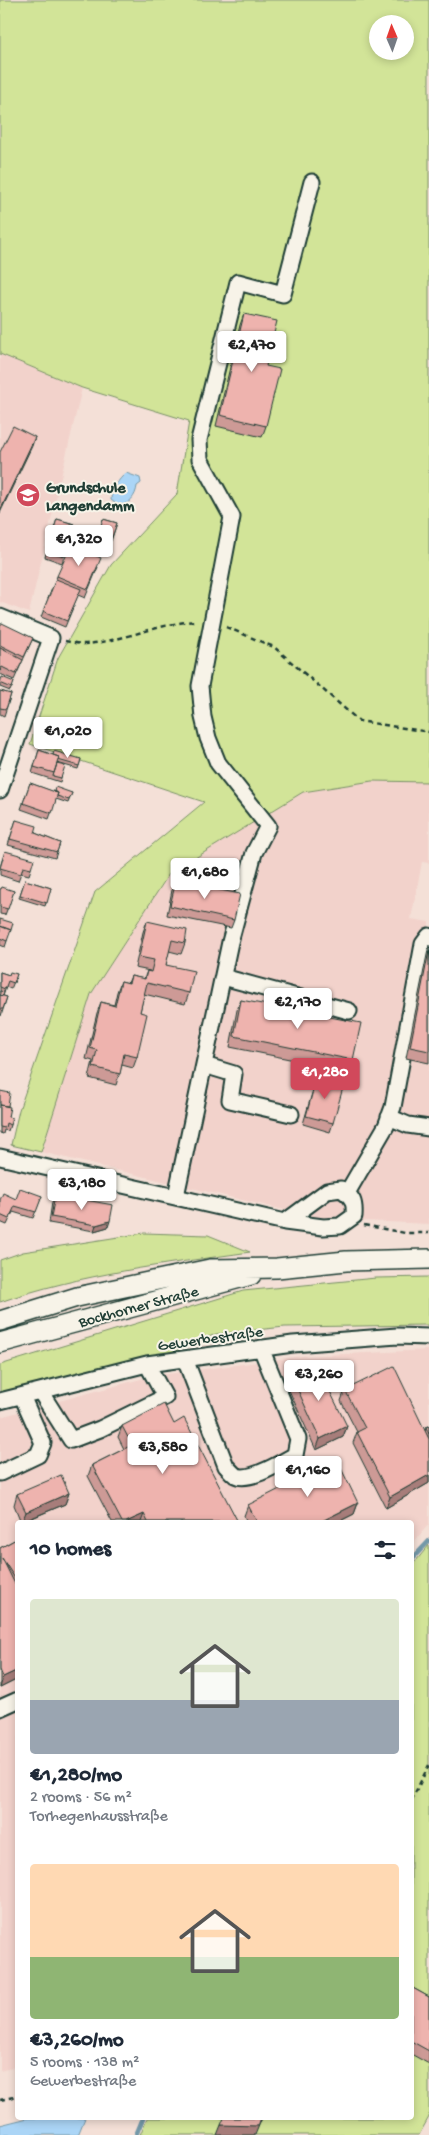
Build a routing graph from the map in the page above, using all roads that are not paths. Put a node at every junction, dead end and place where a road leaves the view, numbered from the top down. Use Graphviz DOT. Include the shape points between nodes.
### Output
graph roads {
  1 [pos="312,182"];
  2 [pos="0,617"];
  3 [pos="0,790"];
  4 [pos="429,936"];
  5 [pos="222,977"];
  6 [pos="349,1011"];
  7 [pos="204,1065"];
  8 [pos="291,1114"];
  9 [pos="389,1117"];
  10 [pos="429,1128"];
  11 [pos="0,1157"];
  12 [pos="347,1193"];
  13 [pos="176,1196"];
  14 [pos="285,1222"];
  15 [pos="429,1259"];
  16 [pos="277,1268"];
  17 [pos="0,1321"];
  18 [pos="429,1337"];
  19 [pos="0,1343"];
  20 [pos="261,1348"];
  21 [pos="185,1359"];
  22 [pos="148,1364"];
  23 [pos="40,1391"];
  24 [pos="22,1396"];
  25 [pos="0,1401"];
  26 [pos="0,1473"];
  27 [pos="15,1701"];
  28 [pos="0,1708"];
  1 -- 5 [label="street" via="283,294 238,282 199,440 200,459 232,517 200,686 208,738 218,763 268,826 254,853"];
  2 -- 3 [label="street" via="51,638"];
  4 -- 9 [label="street" via="422,944"];
  5 -- 6 [label="street"];
  5 -- 7 [label="street"];
  7 -- 8 [label="street" via="234,1074 230,1100"];
  7 -- 13 [label="street"];
  9 -- 10 [label="street" via="408,1125"];
  9 -- 12 [label="street"];
  11 -- 13 [label="street"];
  12 -- 14 [label="street" via="341,1189 327,1191"];
  12 -- 14 [label="street" via="355,1204 354,1216 340,1226"];
  13 -- 14 [label="street"];
  15 -- 16 [label="main road, Bockhorner Straße" via="346,1261"];
  16 -- 17 [label="main road, Bockhorner Straße" via="210,1268 77,1297"];
  16 -- 19 [label="main road, Bockhorner Straße"];
  18 -- 20 [label="street, Gewerbestraße" via="396,1336"];
  20 -- 21 [label="street, Gewerbestraße"];
  20 -- 21 [label="street" via="298,1439 295,1455 246,1478 235,1476 226,1466"];
  21 -- 22 [label="street, Gewerbestraße"];
  22 -- 23 [label="street, Gewerbestraße"];
  22 -- 23 [label="street" via="165,1397 71,1440"];
  23 -- 24 [label="street, Gewerbestraße"];
  24 -- 25 [label="street, Gewerbestraße"];
  24 -- 26 [label="street" via="43,1443 38,1455"];
  27 -- 28 [label="street"];
}
